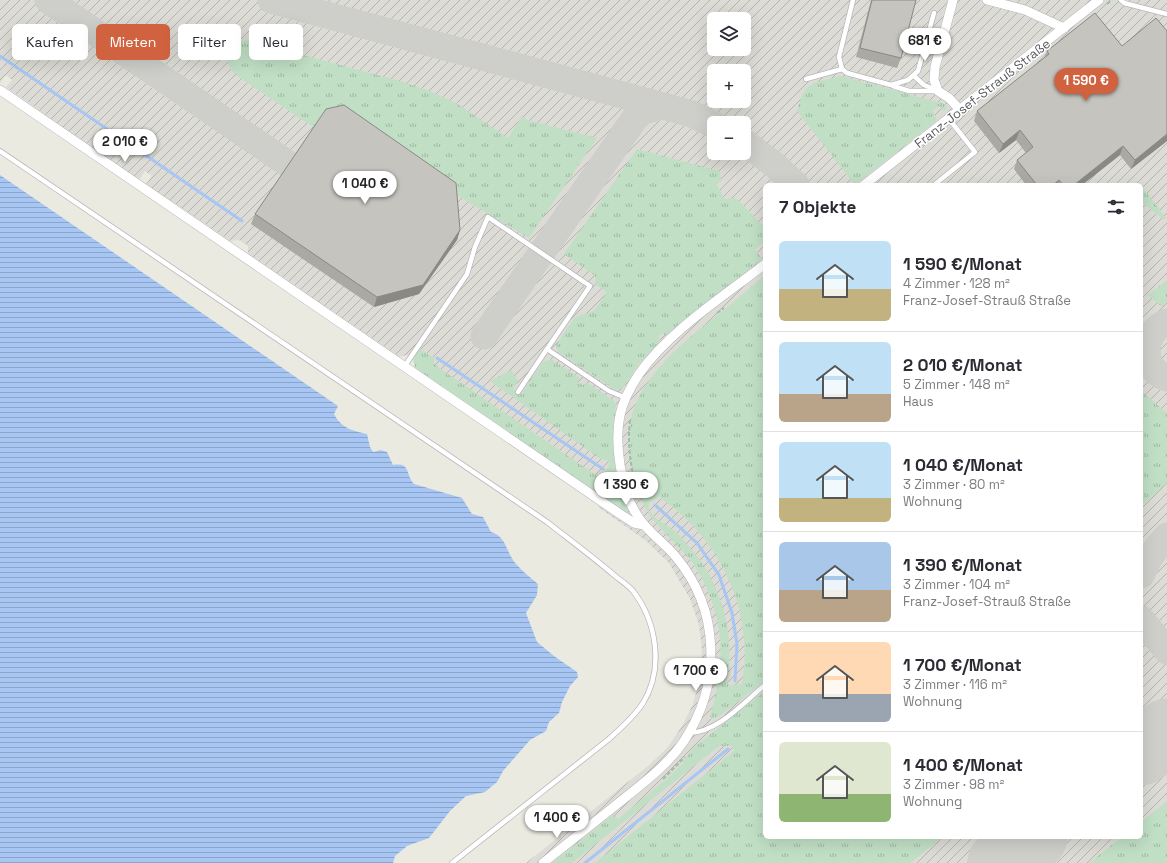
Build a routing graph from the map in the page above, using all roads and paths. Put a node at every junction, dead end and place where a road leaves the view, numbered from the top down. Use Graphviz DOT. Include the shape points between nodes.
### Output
graph roads {
  1 [pos="853,0"];
  2 [pos="953,0"];
  3 [pos="986,0"];
  4 [pos="1099,0"];
  5 [pos="1121,0"];
  6 [pos="934,13"];
  7 [pos="1167,14"];
  8 [pos="1064,28"];
  9 [pos="842,69"];
  10 [pos="914,76"];
  11 [pos="806,79"];
  12 [pos="891,85"];
  13 [pos="0,90"];
  14 [pos="938,91"];
  15 [pos="960,110"];
  16 [pos="949,119"];
  17 [pos="0,151"];
  18 [pos="867,183"];
  19 [pos="937,183"];
  20 [pos="763,266"];
  21 [pos="725,307"];
  22 [pos="714,316"];
  23 [pos="547,349"];
  24 [pos="404,367"];
  25 [pos="518,392"];
  26 [pos="626,398"];
  27 [pos="630,416"];
  28 [pos="638,496"];
  29 [pos="644,525"];
  30 [pos="763,687"];
  31 [pos="689,733"];
  32 [pos="688,752"];
  33 [pos="660,782"];
  34 [pos="452,863"];
  35 [pos="543,863"];
  1 -- 9 [label="lane" via="839,57"];
  2 -- 14 [label="street" via="935,67 934,80"];
  3 -- 8 [label="street" via="1025,10"];
  4 -- 8 [label="street, Franz-Josef-Strauß Straße"];
  5 -- 7 [label="lane" via="1124,4"];
  6 -- 10 [label="lane" via="918,71"];
  8 -- 15 [label="street, Franz-Josef-Strauß Straße"];
  9 -- 11 [label="lane"];
  9 -- 12 [label="lane" via="847,73"];
  10 -- 12 [label="lane"];
  10 -- 14 [label="lane" via="924,85"];
  12 -- 14 [label="lane" via="909,91"];
  13 -- 24 [label="street"];
  14 -- 15 [label="street"];
  15 -- 16 [label="street, Franz-Josef-Strauß Straße"];
  16 -- 18 [label="street, Franz-Josef-Strauß Straße"];
  16 -- 19 [label="lane" via="976,152"];
  17 -- 34 [label="lane" via="547,522 632,591 650,623 655,641 652,681 643,703 631,719 609,739"];
  20 -- 26 [label="street" via="659,350 639,374"];
  21 -- 22 [label="path"];
  23 -- 24 [label="lane" via="590,286 488,217 467,274"];
  23 -- 25 [label="lane"];
  23 -- 26 [label="lane" via="608,391"];
  24 -- 29 [label="street" via="620,514 634,523"];
  26 -- 29 [label="street" via="619,426 622,474 632,508"];
  27 -- 28 [label="path" via="629,449"];
  29 -- 31 [label="street" via="668,548 689,576 699,595 709,627 709,680 699,715"];
  30 -- 31 [label="lane" via="712,727"];
  31 -- 35 [label="street" via="676,752 647,780"];
  32 -- 33 [label="path" via="678,766"];
}
